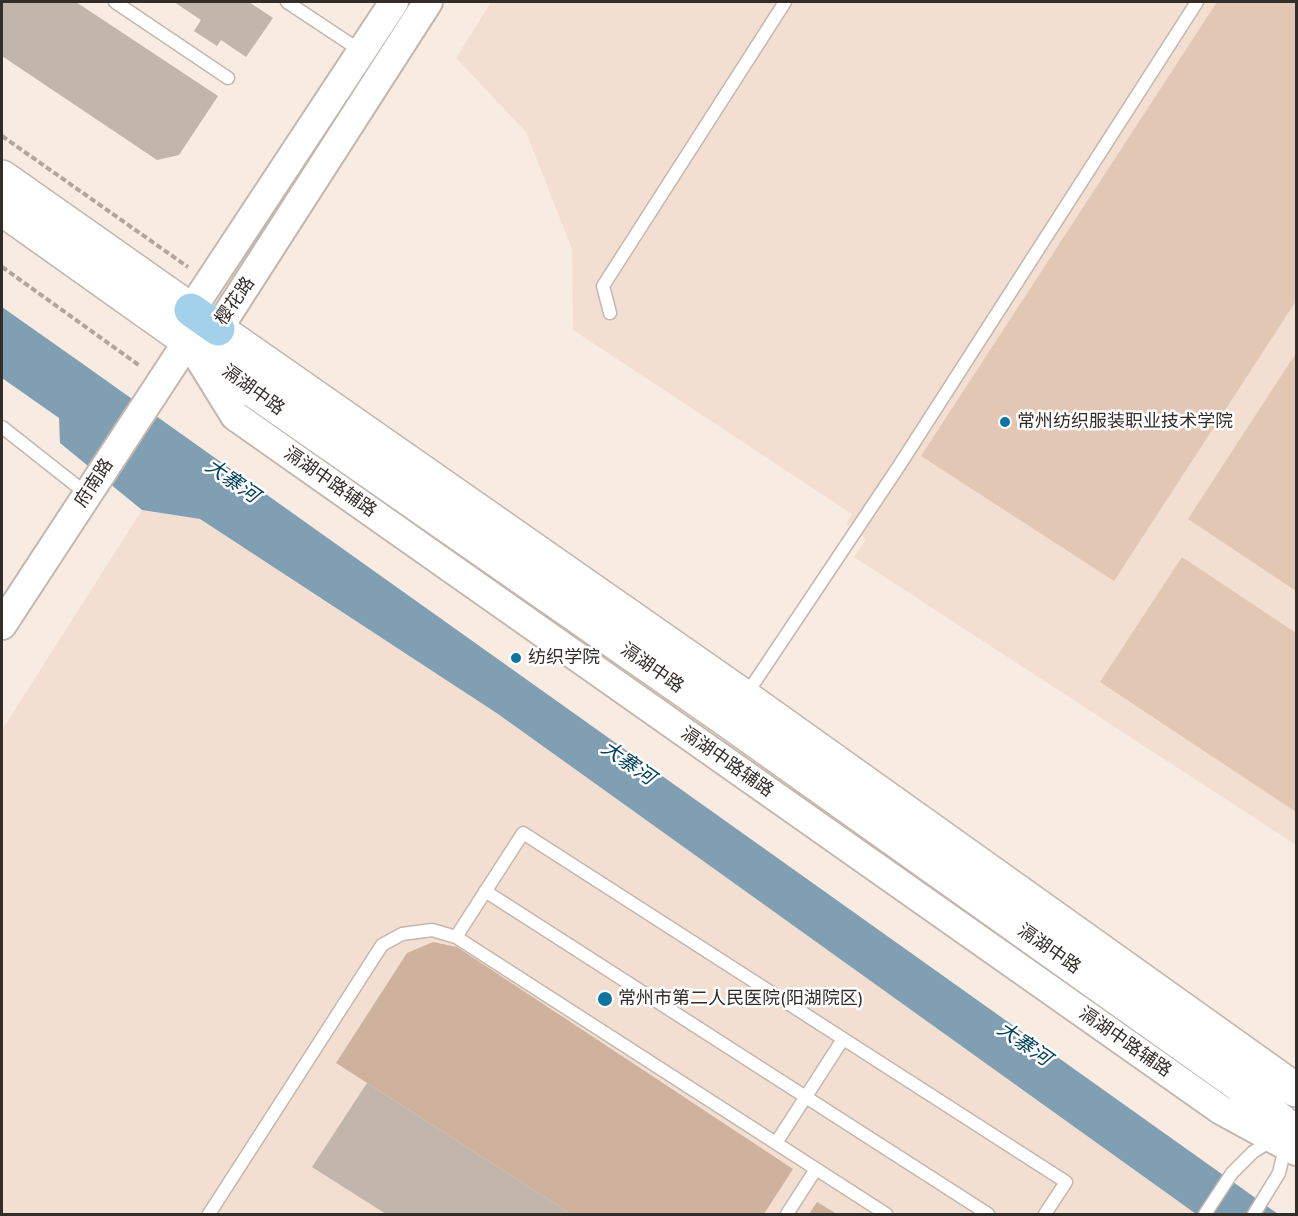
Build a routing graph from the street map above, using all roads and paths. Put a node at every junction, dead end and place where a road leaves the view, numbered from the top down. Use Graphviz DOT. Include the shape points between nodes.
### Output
graph roads {
  1 [pos="115,2"];
  2 [pos="287,2"];
  3 [pos="394,2"];
  4 [pos="428,2"];
  5 [pos="785,2"];
  6 [pos="1197,2"];
  7 [pos="361,51"];
  8 [pos="228,78"];
  9 [pos="2,177"];
  10 [pos="2,209"];
  11 [pos="2,267"];
  12 [pos="610,313"];
  13 [pos="199,327"];
  14 [pos="155,391"];
  15 [pos="2,427"];
  16 [pos="91,488"];
  17 [pos="2,625"];
  18 [pos="737,709"];
  19 [pos="485,891"];
  20 [pos="456,937"];
  21 [pos="843,1038"];
  22 [pos="1296,1090"];
  23 [pos="806,1097"];
  24 [pos="1288,1140"];
  25 [pos="776,1143"];
  26 [pos="816,1169"];
  27 [pos="209,1215"];
  28 [pos="787,1215"];
  29 [pos="886,1215"];
  30 [pos="988,1215"];
  31 [pos="1045,1215"];
  32 [pos="1205,1215"];
  33 [pos="1254,1215"];
  1 -- 8 [label="lane"];
  2 -- 7 [label="lane"];
  3 -- 7 [label="street, 樱花路"];
  4 -- 13 [label="street, 樱花路"];
  5 -- 12 [label="lane" via="603,286"];
  6 -- 18 [label="lane" via="899,466"];
  7 -- 13 [label="street, 樱花路"];
  9 -- 13 [label="main road, 滆湖中路"];
  10 -- 13 [label="main road, 滆湖中路"];
  11 -- 14 [label="path"];
  13 -- 14 [label="street, 府南路"];
  13 -- 18 [label="main road, 滆湖中路"];
  13 -- 24 [label="street, 滆湖中路辅路" via="235,416 1221,1110"];
  14 -- 16 [label="street, 府南路"];
  15 -- 16 [label="lane"];
  16 -- 17 [label="street, 府南路"];
  18 -- 22 [label="main road, 滆湖中路"];
  18 -- 24 [label="main road, 滆湖中路" via="1237,1083"];
  19 -- 20 [label="lane"];
  19 -- 21 [label="lane" via="523,833"];
  19 -- 23 [label="lane"];
  20 -- 25 [label="lane"];
  20 -- 27 [label="lane" via="432,930 402,934 382,945"];
  21 -- 23 [label="lane"];
  21 -- 31 [label="lane" via="1066,1182"];
  23 -- 25 [label="lane"];
  23 -- 30 [label="lane"];
  24 -- 32 [label="lane" via="1253,1152 1232,1173"];
  24 -- 33 [label="lane" via="1279,1173"];
  25 -- 26 [label="lane"];
  26 -- 28 [label="lane"];
  26 -- 29 [label="lane"];
}
